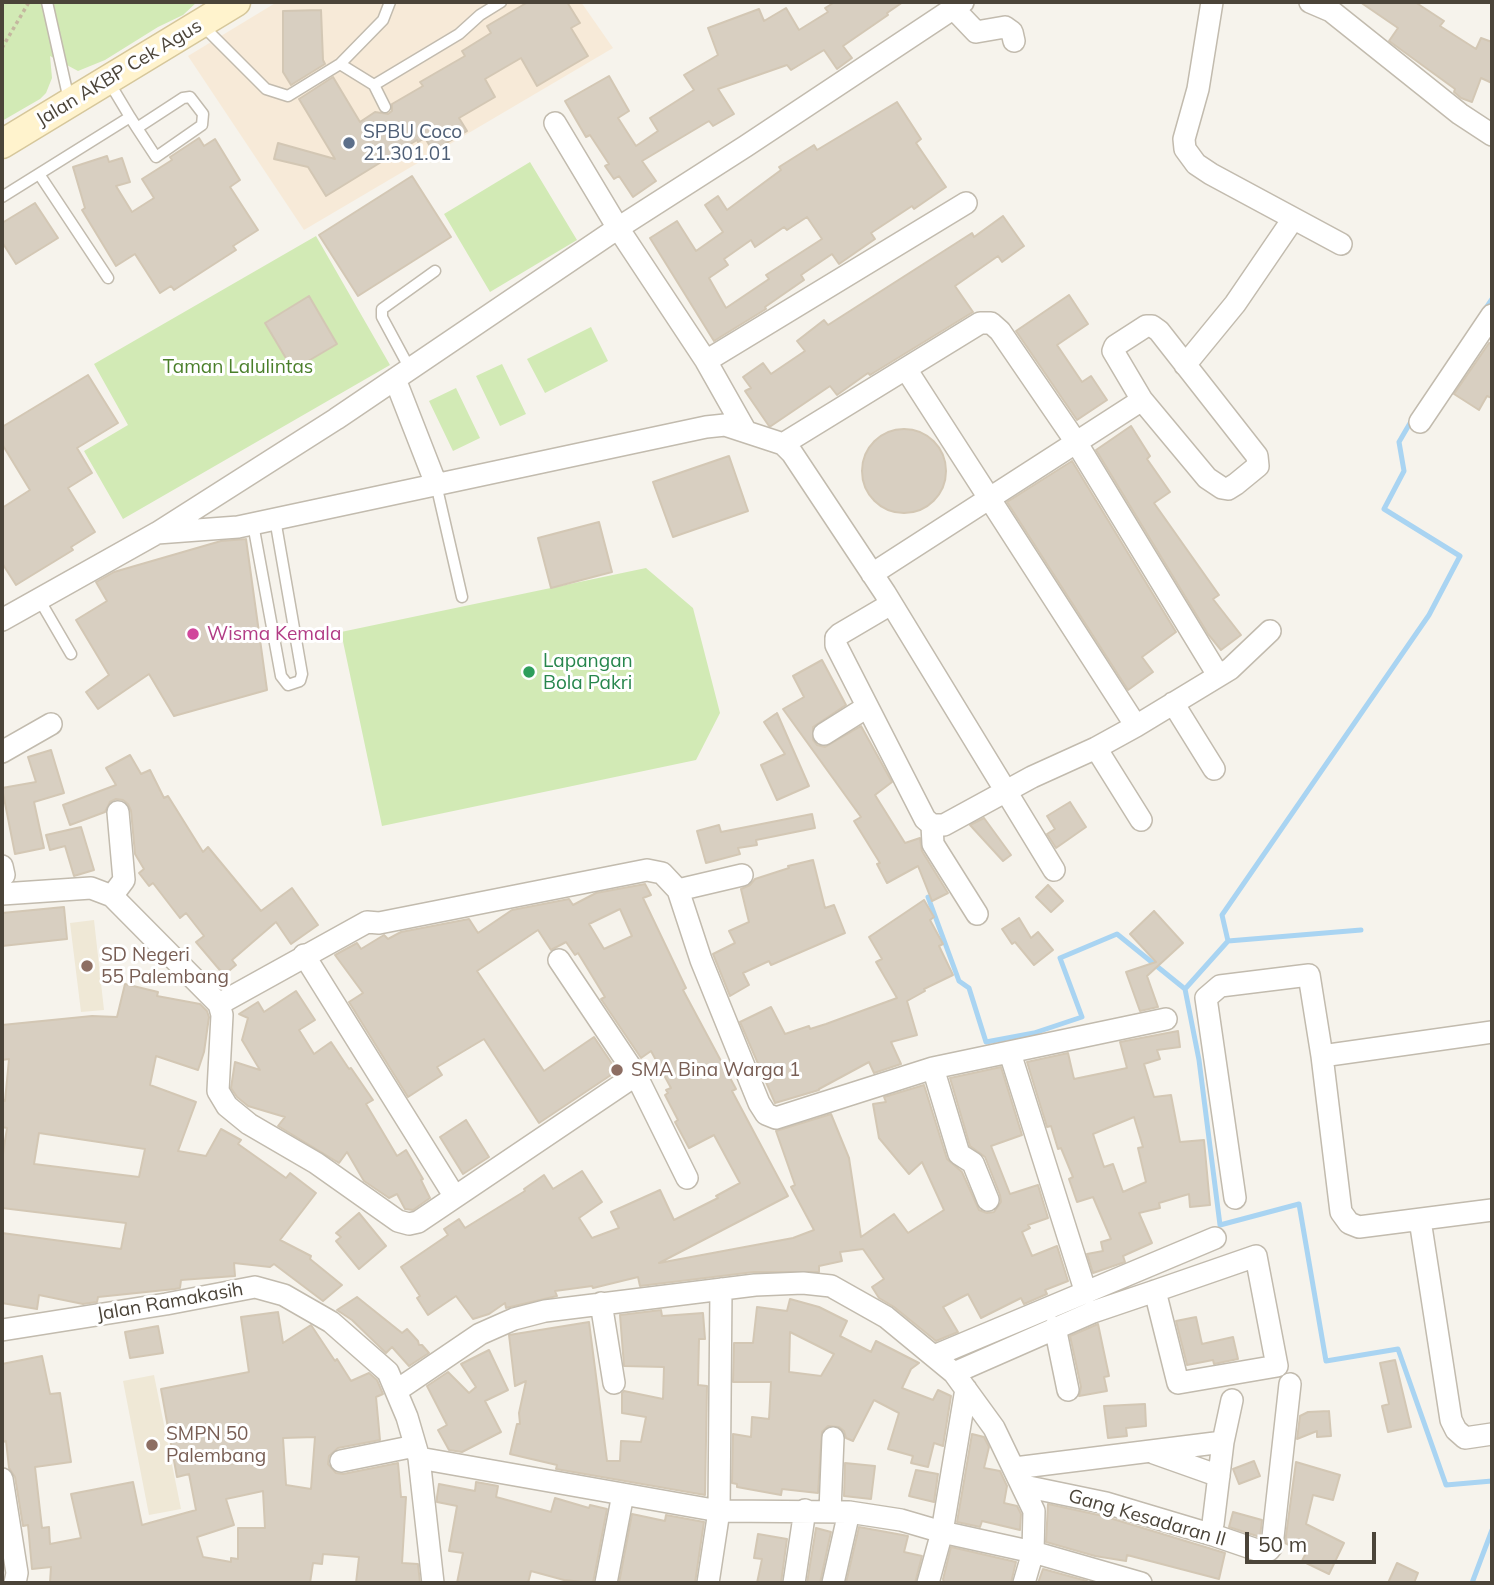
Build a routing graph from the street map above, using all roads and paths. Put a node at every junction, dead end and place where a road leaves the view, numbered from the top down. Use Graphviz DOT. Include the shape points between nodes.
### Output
graph roads {
  1 [pos="29,2"];
  2 [pos="47,2"];
  3 [pos="236,2"];
  4 [pos="390,2"];
  5 [pos="501,2"];
  6 [pos="1212,2"];
  7 [pos="1310,2"];
  8 [pos="958,5"];
  9 [pos="201,23"];
  10 [pos="1014,41"];
  11 [pos="2,48"];
  12 [pos="340,64"];
  13 [pos="108,79"];
  14 [pos="374,85"];
  15 [pos="70,103"];
  16 [pos="385,107"];
  17 [pos="130,117"];
  18 [pos="555,123"];
  19 [pos="137,128"];
  20 [pos="1492,135"];
  21 [pos="2,144"];
  22 [pos="39,174"];
  23 [pos="2,197"];
  24 [pos="966,203"];
  25 [pos="1293,219"];
  26 [pos="618,228"];
  27 [pos="1341,244"];
  28 [pos="435,271"];
  29 [pos="108,278"];
  30 [pos="1492,315"];
  31 [pos="706,361"];
  32 [pos="1185,365"];
  33 [pos="906,369"];
  34 [pos="402,374"];
  35 [pos="1142,400"];
  36 [pos="1420,422"];
  37 [pos="745,430"];
  38 [pos="1076,443"];
  39 [pos="783,444"];
  40 [pos="436,484"];
  41 [pos="989,498"];
  42 [pos="275,519"];
  43 [pos="253,524"];
  44 [pos="157,533"];
  45 [pos="872,574"];
  46 [pos="462,597"];
  47 [pos="39,599"];
  48 [pos="891,604"];
  49 [pos="2,620"];
  50 [pos="1270,631"];
  51 [pos="71,654"];
  52 [pos="1218,675"];
  53 [pos="1173,703"];
  54 [pos="867,707"];
  55 [pos="51,724"];
  56 [pos="1136,726"];
  57 [pos="824,734"];
  58 [pos="1096,748"];
  59 [pos="2,752"];
  60 [pos="1213,769"];
  61 [pos="1007,791"];
  62 [pos="118,812"];
  63 [pos="1141,820"];
  64 [pos="932,825"];
  65 [pos="1054,870"];
  66 [pos="743,875"];
  67 [pos="3,878"];
  68 [pos="678,890"];
  69 [pos="113,896"];
  70 [pos="976,914"];
  71 [pos="304,955"];
  72 [pos="559,960"];
  73 [pos="219,1004"];
  74 [pos="1166,1019"];
  75 [pos="1492,1032"];
  76 [pos="1010,1053"];
  77 [pos="1322,1056"];
  78 [pos="933,1068"];
  79 [pos="636,1075"];
  80 [pos="687,1178"];
  81 [pos="454,1197"];
  82 [pos="1235,1198"];
  83 [pos="988,1200"];
  84 [pos="1492,1210"];
  85 [pos="1420,1220"];
  86 [pos="1215,1238"];
  87 [pos="721,1289"];
  88 [pos="1155,1291"];
  89 [pos="1086,1293"];
  90 [pos="601,1303"];
  91 [pos="1055,1327"];
  92 [pos="2,1330"];
  93 [pos="934,1356"];
  94 [pos="960,1381"];
  95 [pos="614,1383"];
  96 [pos="1290,1384"];
  97 [pos="1068,1390"];
  98 [pos="397,1391"];
  99 [pos="1232,1400"];
  100 [pos="1492,1434"];
  101 [pos="832,1438"];
  102 [pos="1223,1441"];
  103 [pos="1149,1451"];
  104 [pos="417,1452"];
  105 [pos="341,1461"];
  106 [pos="1219,1476"];
  107 [pos="1019,1477"];
  108 [pos="2,1479"];
  109 [pos="623,1494"];
  110 [pos="805,1510"];
  111 [pos="719,1511"];
  112 [pos="839,1511"];
  113 [pos="1213,1524"];
  114 [pos="942,1532"];
  115 [pos="1034,1552"];
  116 [pos="15,1583"];
  117 [pos="433,1583"];
  118 [pos="606,1583"];
  119 [pos="708,1583"];
  120 [pos="794,1583"];
  121 [pos="833,1583"];
  122 [pos="928,1583"];
  123 [pos="1024,1583"];
  124 [pos="1141,1583"];
  1 -- 11 [label="path"];
  2 -- 15 [label="lane"];
  3 -- 9 [label="main road, Jalan AKBP Cek Agus"];
  4 -- 12 [label="lane" via="383,20"];
  5 -- 14 [label="lane" via="459,34"];
  6 -- 25 [label="street" via="1185,149 1211,174"];
  7 -- 20 [label="street" via="1331,11"];
  8 -- 10 [label="street" via="976,32 1005,27"];
  8 -- 26 [label="street"];
  9 -- 12 [label="lane" via="266,89 288,96"];
  9 -- 13 [label="main road, Jalan AKBP Cek Agus"];
  12 -- 14 [label="lane"];
  13 -- 15 [label="main road, Jalan AKBP Cek Agus"];
  13 -- 17 [label="lane"];
  14 -- 16 [label="lane"];
  15 -- 21 [label="main road, Jalan AKBP Cek Agus"];
  17 -- 19 [label="lane"];
  17 -- 22 [label="lane"];
  18 -- 26 [label="street"];
  19 -- 19 [label="lane" via="156,157 202,125 203,114 190,97 183,98"];
  22 -- 23 [label="lane"];
  22 -- 29 [label="lane"];
  24 -- 31 [label="street"];
  25 -- 27 [label="street"];
  25 -- 32 [label="street" via="1235,304"];
  26 -- 31 [label="street"];
  26 -- 34 [label="street"];
  28 -- 34 [label="lane" via="382,309"];
  30 -- 36 [label="street"];
  31 -- 37 [label="street"];
  32 -- 35 [label="street" via="1152,326 1115,346 1116,359"];
  32 -- 35 [label="street" via="1257,456 1258,466 1236,484 1222,488 1208,478"];
  33 -- 38 [label="street" via="980,323 991,323"];
  33 -- 39 [label="street"];
  33 -- 41 [label="street"];
  34 -- 40 [label="street"];
  34 -- 44 [label="street"];
  35 -- 38 [label="street"];
  37 -- 39 [label="street"];
  37 -- 40 [label="street" via="706,427"];
  38 -- 41 [label="street"];
  38 -- 52 [label="street"];
  39 -- 45 [label="street"];
  40 -- 42 [label="street"];
  40 -- 46 [label="lane"];
  41 -- 45 [label="street"];
  41 -- 56 [label="street"];
  42 -- 43 [label="street"];
  42 -- 43 [label="lane" via="302,674 300,681 288,685 281,676"];
  43 -- 44 [label="street"];
  44 -- 47 [label="street"];
  45 -- 48 [label="street"];
  47 -- 49 [label="street"];
  47 -- 51 [label="lane"];
  48 -- 54 [label="street" via="836,638"];
  48 -- 61 [label="street"];
  50 -- 52 [label="street"];
  52 -- 53 [label="street"];
  53 -- 56 [label="street"];
  53 -- 60 [label="street"];
  54 -- 57 [label="street"];
  54 -- 64 [label="street"];
  55 -- 59 [label="street"];
  56 -- 58 [label="street"];
  58 -- 61 [label="street"];
  58 -- 63 [label="street"];
  61 -- 64 [label="street" via="944,825"];
  61 -- 65 [label="street"];
  62 -- 69 [label="street" via="124,880"];
  64 -- 70 [label="street" via="933,844"];
  66 -- 68 [label="street"];
  67 -- 69 [label="street" via="91,888"];
  68 -- 71 [label="street" via="662,873 647,870 367,922"];
  68 -- 78 [label="street" via="701,960 766,1114 776,1118"];
  69 -- 73 [label="street"];
  71 -- 73 [label="street"];
  71 -- 81 [label="street"];
  72 -- 79 [label="street"];
  73 -- 81 [label="street" via="218,1091 227,1106 398,1221 418,1222"];
  74 -- 76 [label="street"];
  75 -- 77 [label="street"];
  76 -- 78 [label="street"];
  76 -- 89 [label="street"];
  77 -- 82 [label="street" via="1309,975 1220,986 1206,998"];
  77 -- 85 [label="street" via="1341,1212 1359,1227"];
  78 -- 83 [label="street" via="959,1154 972,1163"];
  79 -- 80 [label="street"];
  79 -- 81 [label="street"];
  84 -- 85 [label="street"];
  85 -- 100 [label="street" via="1451,1420 1465,1438"];
  86 -- 89 [label="street"];
  87 -- 90 [label="street"];
  87 -- 93 [label="street" via="803,1283 831,1286 886,1317"];
  87 -- 111 [label="street"];
  88 -- 88 [label="street" via="1256,1256 1277,1366 1178,1383"];
  88 -- 91 [label="street"];
  89 -- 93 [label="street"];
  90 -- 95 [label="street"];
  90 -- 98 [label="street" via="514,1319 480,1334"];
  91 -- 94 [label="street"];
  91 -- 97 [label="street"];
  92 -- 98 [label="street, Jalan Ramakasih" via="255,1287 284,1295 331,1322 388,1371"];
  93 -- 94 [label="street"];
  94 -- 107 [label="street" via="994,1428"];
  94 -- 114 [label="street"];
  96 -- 107 [label="street, Gang Kesadaran II" via="1269,1550"];
  98 -- 104 [label="street, Jalan Ramakasih"];
  99 -- 102 [label="street"];
  101 -- 112 [label="street"];
  102 -- 103 [label="street"];
  102 -- 106 [label="street"];
  103 -- 106 [label="street"];
  103 -- 107 [label="street"];
  104 -- 105 [label="street"];
  104 -- 109 [label="street"];
  104 -- 117 [label="street, Jalan Ramakasih"];
  106 -- 113 [label="street"];
  107 -- 115 [label="street" via="1034,1511"];
  108 -- 116 [label="street"];
  109 -- 111 [label="street"];
  109 -- 118 [label="street"];
  110 -- 111 [label="street"];
  110 -- 112 [label="street"];
  110 -- 120 [label="street"];
  111 -- 119 [label="street"];
  112 -- 114 [label="street" via="901,1520"];
  112 -- 121 [label="street"];
  114 -- 115 [label="street"];
  114 -- 122 [label="street"];
  115 -- 123 [label="street"];
  115 -- 124 [label="street"];
}
